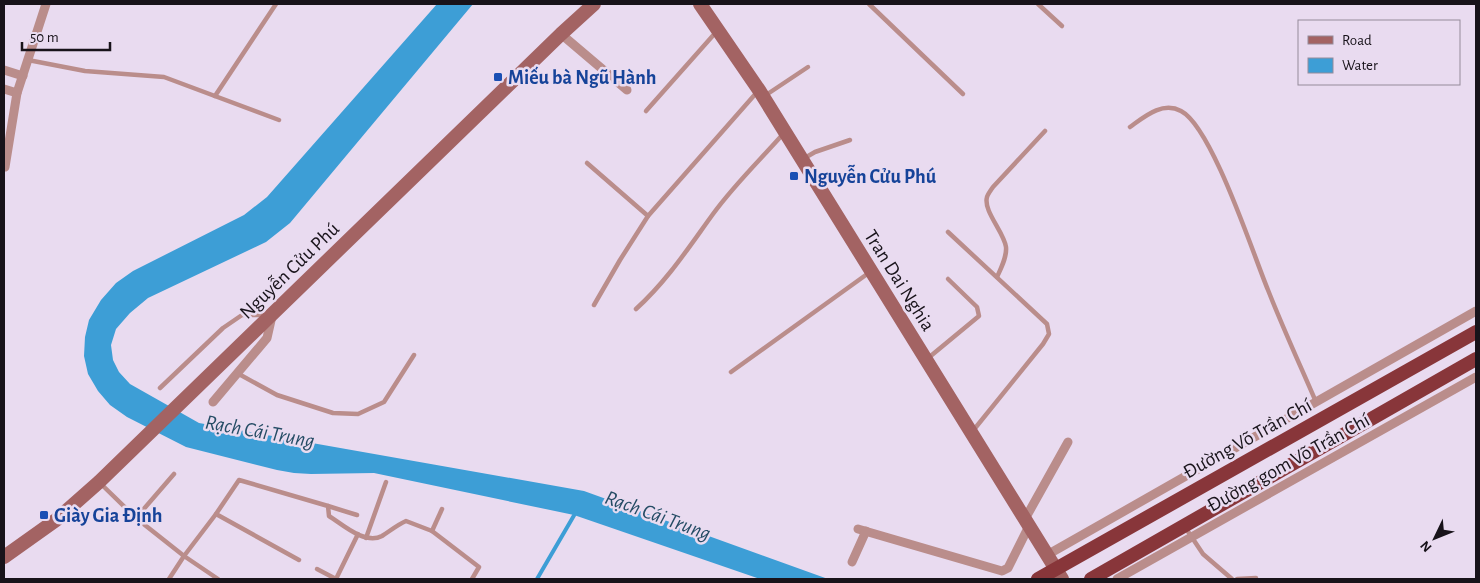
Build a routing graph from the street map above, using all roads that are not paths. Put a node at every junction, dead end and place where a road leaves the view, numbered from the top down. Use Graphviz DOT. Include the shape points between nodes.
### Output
graph roads {
  1 [pos="46,4"];
  2 [pos="276,4"];
  3 [pos="594,4"];
  4 [pos="700,4"];
  5 [pos="869,4"];
  6 [pos="1038,4"];
  7 [pos="1062,26"];
  8 [pos="717,30"];
  9 [pos="561,34"];
  10 [pos="28,60"];
  11 [pos="808,67"];
  12 [pos="4,70"];
  13 [pos="23,76"];
  14 [pos="4,89"];
  15 [pos="627,90"];
  16 [pos="18,93"];
  17 [pos="761,94"];
  18 [pos="963,94"];
  19 [pos="215,96"];
  20 [pos="646,111"];
  21 [pos="279,120"];
  22 [pos="1130,127"];
  23 [pos="1045,131"];
  24 [pos="784,132"];
  25 [pos="850,140"];
  26 [pos="802,159"];
  27 [pos="586,163"];
  28 [pos="5,167"];
  29 [pos="648,216"];
  30 [pos="948,232"];
  31 [pos="871,271"];
  32 [pos="997,277"];
  33 [pos="948,279"];
  34 [pos="594,305"];
  35 [pos="636,309"];
  36 [pos="1476,311"];
  37 [pos="272,316"];
  38 [pos="1476,332"];
  39 [pos="414,356"];
  40 [pos="1476,359"];
  41 [pos="926,360"];
  42 [pos="731,372"];
  43 [pos="237,373"];
  44 [pos="1476,377"];
  45 [pos="160,388"];
  46 [pos="213,402"];
  47 [pos="1316,402"];
  48 [pos="971,433"];
  49 [pos="1068,442"];
  50 [pos="174,474"];
  51 [pos="99,482"];
  52 [pos="386,482"];
  53 [pos="328,506"];
  54 [pos="442,510"];
  55 [pos="216,514"];
  56 [pos="357,515"];
  57 [pos="136,518"];
  58 [pos="1027,523"];
  59 [pos="432,532"];
  60 [pos="1188,532"];
  61 [pos="358,534"];
  62 [pos="366,538"];
  63 [pos="1047,555"];
  64 [pos="184,556"];
  65 [pos="4,557"];
  66 [pos="299,560"];
  67 [pos="852,562"];
  68 [pos="316,569"];
  69 [pos="1059,574"];
  70 [pos="1256,578"];
  71 [pos="169,579"];
  72 [pos="218,579"];
  73 [pos="472,579"];
  74 [pos="1038,579"];
  75 [pos="1091,579"];
  76 [pos="1117,579"];
  77 [pos="1232,579"];
  78 [pos="1237,579"];
  1 -- 10 [label="street"];
  2 -- 19 [label="lane"];
  3 -- 9 [label="main road, Nguyễn Cửu Phú"];
  4 -- 8 [label="main road, Tran Dai Nghia"];
  5 -- 18 [label="lane"];
  6 -- 7 [label="lane"];
  8 -- 17 [label="main road, Tran Dai Nghia"];
  8 -- 20 [label="lane"];
  9 -- 15 [label="street"];
  9 -- 37 [label="main road, Nguyễn Cửu Phú"];
  10 -- 13 [label="street"];
  10 -- 19 [label="lane" via="85,71 164,77"];
  11 -- 17 [label="lane"];
  12 -- 13 [label="street"];
  13 -- 16 [label="street"];
  14 -- 16 [label="street"];
  16 -- 28 [label="street"];
  17 -- 24 [label="main road, Tran Dai Nghia"];
  17 -- 29 [label="lane"];
  19 -- 21 [label="lane"];
  22 -- 47 [label="lane" via="1154,111 1171,108 1189,116 1196,125 1236,207"];
  23 -- 32 [label="lane" via="987,196 986,204 1006,248"];
  24 -- 26 [label="main road, Tran Dai Nghia"];
  24 -- 35 [label="lane" via="714,213 660,285"];
  25 -- 26 [label="lane"];
  26 -- 31 [label="main road, Tran Dai Nghia"];
  27 -- 29 [label="lane"];
  29 -- 34 [label="lane"];
  30 -- 32 [label="lane"];
  31 -- 41 [label="main road, Tran Dai Nghia"];
  31 -- 42 [label="lane"];
  32 -- 48 [label="lane" via="1047,324 1049,334"];
  33 -- 41 [label="lane" via="977,307 979,316"];
  36 -- 47 [label="street, Đường gom Võ Trần Chí"];
  37 -- 43 [label="street" via="267,338"];
  37 -- 45 [label="lane" via="242,315 223,328"];
  37 -- 51 [label="main road, Nguyễn Cửu Phú"];
  38 -- 69 [label="highway, Đường Võ Trần Chí"];
  39 -- 43 [label="lane" via="384,402 358,414 333,413 277,395"];
  40 -- 60 [label="highway"];
  41 -- 48 [label="main road, Tran Dai Nghia"];
  43 -- 46 [label="street"];
  44 -- 60 [label="street, Đường gom Võ Trần Chí"];
  47 -- 63 [label="street, Đường gom Võ Trần Chí"];
  48 -- 58 [label="main road, Tran Dai Nghia"];
  49 -- 58 [label="street"];
  50 -- 57 [label="lane"];
  51 -- 57 [label="lane"];
  51 -- 65 [label="main road, Nguyễn Cửu Phú" via="56,520"];
  52 -- 62 [label="lane"];
  53 -- 55 [label="lane" via="238,480"];
  53 -- 56 [label="lane"];
  53 -- 61 [label="lane" via="329,516"];
  54 -- 59 [label="lane"];
  55 -- 64 [label="lane"];
  55 -- 66 [label="lane"];
  57 -- 64 [label="lane"];
  58 -- 63 [label="main road, Tran Dai Nghia"];
  58 -- 67 [label="street" via="1008,568 1002,572 862,530"];
  59 -- 62 [label="lane" via="406,521 378,538"];
  59 -- 73 [label="lane" via="480,567"];
  60 -- 75 [label="highway"];
  60 -- 76 [label="street, Đường gom Võ Trần Chí"];
  60 -- 77 [label="lane" via="1203,554"];
  61 -- 62 [label="lane"];
  61 -- 68 [label="lane" via="336,579"];
  63 -- 69 [label="main road, Tran Dai Nghia"];
  64 -- 71 [label="lane"];
  64 -- 72 [label="lane"];
  69 -- 74 [label="highway, Đường Võ Trần Chí"];
  70 -- 78 [label="lane"];
}
